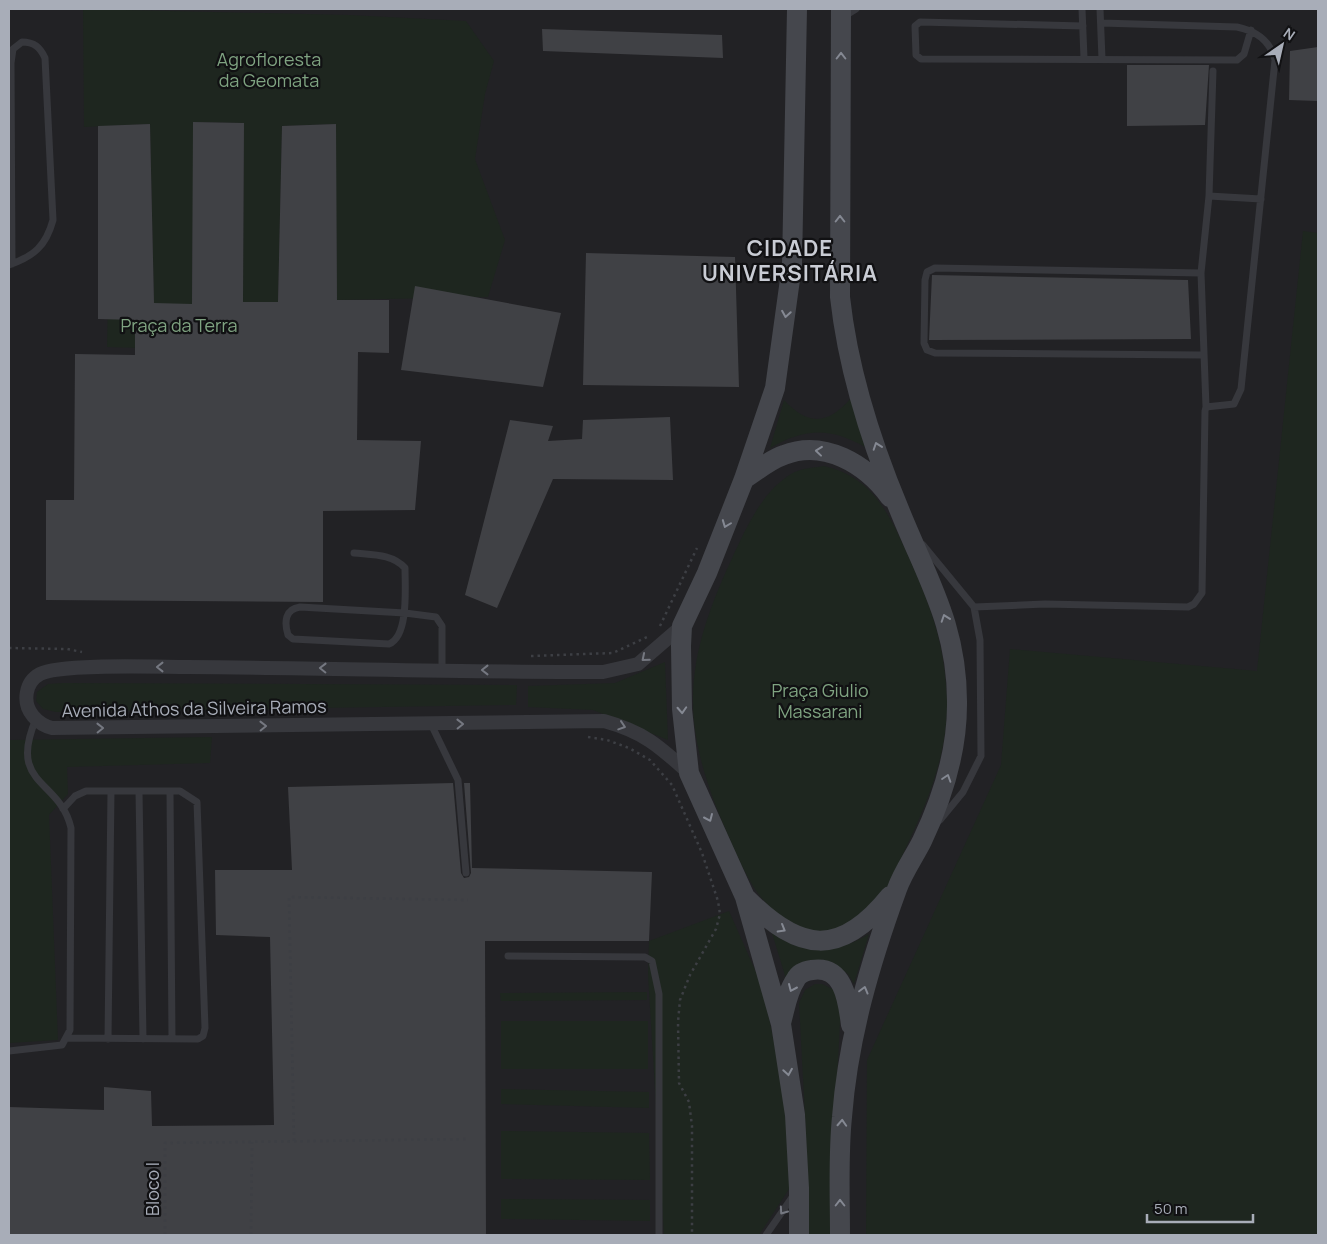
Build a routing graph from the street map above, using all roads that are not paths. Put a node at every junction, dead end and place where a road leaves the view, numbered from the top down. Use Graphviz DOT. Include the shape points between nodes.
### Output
graph roads {
  1 [pos="782,9"];
  2 [pos="797,9"];
  3 [pos="1082,9"];
  4 [pos="1100,9"];
  5 [pos="846,12"];
  6 [pos="1101,23"];
  7 [pos="1083,26"];
  8 [pos="1251,30"];
  9 [pos="1084,58"];
  10 [pos="1102,59"];
  11 [pos="1213,71"];
  12 [pos="796,143"];
  13 [pos="1208,196"];
  14 [pos="1261,199"];
  15 [pos="10,264"];
  16 [pos="1201,273"];
  17 [pos="1202,355"];
  18 [pos="1206,408"];
  19 [pos="744,479"];
  20 [pos="902,516"];
  21 [pos="354,553"];
  22 [pos="974,607"];
  23 [pos="404,613"];
  24 [pos="682,626"];
  25 [pos="442,669"];
  26 [pos="36,719"];
  27 [pos="431,724"];
  28 [pos="689,774"];
  29 [pos="111,791"];
  30 [pos="139,791"];
  31 [pos="170,791"];
  32 [pos="63,809"];
  33 [pos="922,841"];
  34 [pos="466,873"];
  35 [pos="898,886"];
  36 [pos="745,898"];
  37 [pos="508,956"];
  38 [pos="781,1024"];
  39 [pos="852,1037"];
  40 [pos="67,1038"];
  41 [pos="108,1038"];
  42 [pos="143,1038"];
  43 [pos="172,1039"];
  44 [pos="9,1051"];
  45 [pos="799,1188"];
  46 [pos="659,1235"];
  47 [pos="766,1235"];
  48 [pos="799,1235"];
  49 [pos="840,1235"];
  1 -- 12 [label="street" via="790,35 790,101"];
  2 -- 12 [label="street"];
  3 -- 7 [label="lane"];
  4 -- 6 [label="lane"];
  20 -- 5 [label="street, one-way" via="857,391 844,335 841,307"];
  6 -- 8 [label="lane"];
  6 -- 10 [label="lane"];
  7 -- 9 [label="lane"];
  7 -- 9 [label="lane" via="920,22 916,26 916,55 921,59"];
  8 -- 10 [label="lane" via="1244,54 1237,60"];
  8 -- 14 [label="lane" via="1270,46 1275,60"];
  9 -- 10 [label="lane"];
  11 -- 13 [label="lane"];
  12 -- 19 [label="street, one-way" via="792,265 775,388"];
  13 -- 14 [label="lane"];
  13 -- 16 [label="lane"];
  14 -- 18 [label="lane" via="1241,389 1234,404"];
  15 -- 15 [label="lane" via="11,63 13,49 22,42 30,42 45,58 53,220 48,236 38,250"];
  16 -- 17 [label="lane"];
  16 -- 17 [label="lane" via="935,268 927,272 925,280 924,343 935,353"];
  17 -- 18 [label="lane"];
  18 -- 22 [label="lane" via="1203,427 1203,587 1194,604 1188,607 1045,604"];
  20 -- 19 [label="street, one-way" via="868,472 847,458 826,452 801,450 784,454"];
  19 -- 24 [label="street, one-way" via="708,573"];
  20 -- 22 [label="lane"];
  33 -- 20 [label="street, one-way" via="949,772 956,741 958,703 950,631"];
  21 -- 23 [label="lane" via="389,557 406,568"];
  22 -- 33 [label="lane" via="980,640 981,756 963,792"];
  23 -- 23 [label="lane" via="293,608 288,612 286,630 293,639 389,644 399,636"];
  23 -- 25 [label="lane" via="436,617 441,621"];
  24 -- 25 [label="street, Avenida Athos da Silveira Ramos, one-way" via="638,664 603,672"];
  24 -- 28 [label="street, one-way" via="682,709"];
  25 -- 26 [label="street, Avenida Athos da Silveira Ramos, one-way" via="152,666 66,669 39,675 29,687 27,706"];
  26 -- 27 [label="street, Avenida Athos da Silveira Ramos, one-way" via="52,728"];
  26 -- 32 [label="lane" via="28,740 29,767"];
  27 -- 28 [label="street, Avenida Athos da Silveira Ramos, one-way" via="604,721 627,727 655,742"];
  27 -- 34 [label="lane" via="458,780"];
  28 -- 36 [label="street, one-way"];
  29 -- 30 [label="lane"];
  29 -- 32 [label="lane" via="86,791 75,796"];
  29 -- 41 [label="lane"];
  30 -- 31 [label="lane"];
  30 -- 42 [label="lane"];
  31 -- 43 [label="lane"];
  31 -- 43 [label="lane" via="180,791 197,802 205,1028 203,1036 198,1039"];
  32 -- 40 [label="lane" via="71,828 70,1030"];
  33 -- 35 [label="street"];
  36 -- 35 [label="street, one-way" via="785,931 808,940 829,940 850,934 872,918"];
  39 -- 35 [label="street, one-way" via="864,988"];
  36 -- 38 [label="street"];
  37 -- 46 [label="lane" via="645,958 652,961 659,994"];
  39 -- 38 [label="street, one-way" via="844,987 828,972 805,971 796,977"];
  38 -- 45 [label="street, one-way" via="794,1115"];
  49 -- 39 [label="street, one-way" via="842,1118"];
  40 -- 41 [label="lane"];
  40 -- 44 [label="lane" via="62,1045"];
  41 -- 42 [label="lane"];
  42 -- 43 [label="lane"];
  45 -- 47 [label="lane, one-way"];
  45 -- 48 [label="street"];
}
